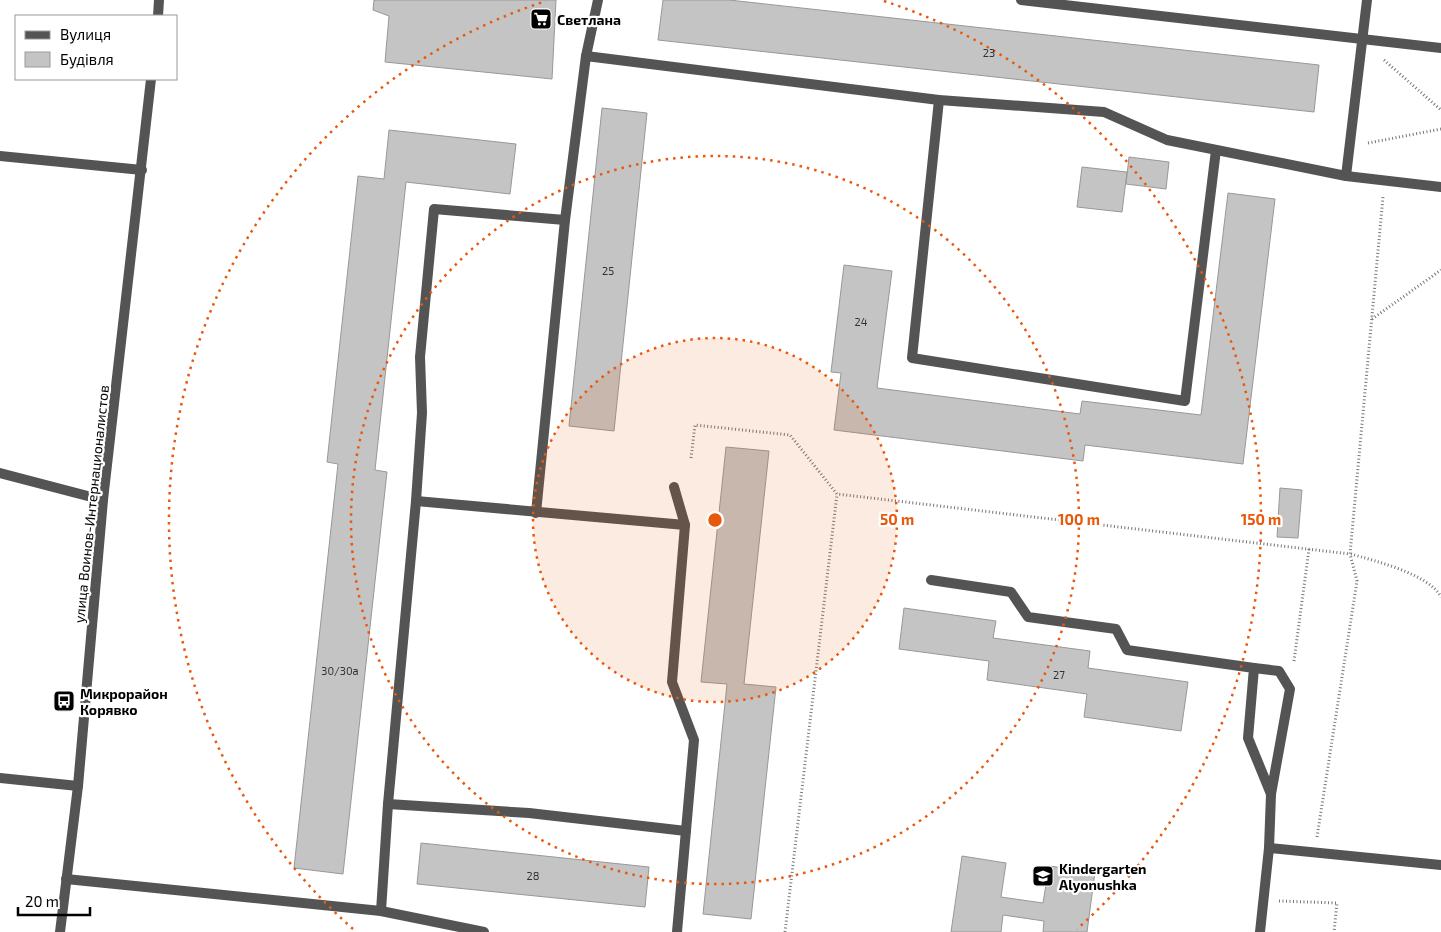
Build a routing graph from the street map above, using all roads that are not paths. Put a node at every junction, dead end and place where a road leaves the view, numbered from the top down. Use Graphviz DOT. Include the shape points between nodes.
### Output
graph roads {
  1 [pos="159,0"];
  2 [pos="598,0"];
  3 [pos="1021,0"];
  4 [pos="1367,0"];
  5 [pos="158,15"];
  6 [pos="1361,39"];
  7 [pos="1441,48"];
  8 [pos="586,56"];
  9 [pos="151,80"];
  10 [pos="939,100"];
  11 [pos="1216,150"];
  12 [pos="0,156"];
  13 [pos="142,170"];
  14 [pos="1346,176"];
  15 [pos="1441,187"];
  16 [pos="565,220"];
  17 [pos="0,473"];
  18 [pos="674,487"];
  19 [pos="103,500"];
  20 [pos="416,501"];
  21 [pos="536,513"];
  22 [pos="685,525"];
  23 [pos="931,580"];
  24 [pos="1254,668"];
  25 [pos="0,778"];
  26 [pos="78,786"];
  27 [pos="1271,794"];
  28 [pos="388,804"];
  29 [pos="686,831"];
  30 [pos="1269,848"];
  31 [pos="1441,864"];
  32 [pos="66,879"];
  33 [pos="381,911"];
  34 [pos="60,932"];
  35 [pos="484,932"];
  36 [pos="677,932"];
  37 [pos="1260,932"];
  1 -- 5 [label="street"];
  2 -- 8 [label="street"];
  3 -- 6 [label="street"];
  4 -- 6 [label="street"];
  6 -- 7 [label="street"];
  6 -- 14 [label="street"];
  8 -- 10 [label="street"];
  8 -- 16 [label="street"];
  9 -- 13 [label="street, улица Воинов-Интернационалистов"];
  10 -- 11 [label="street" via="1104,112 1167,140"];
  10 -- 11 [label="street" via="912,358 1185,401"];
  11 -- 14 [label="street"];
  12 -- 13 [label="street"];
  13 -- 19 [label="street, улица Воинов-Интернационалистов"];
  14 -- 15 [label="street"];
  16 -- 20 [label="street" via="434,209 420,357 422,413"];
  16 -- 21 [label="street"];
  17 -- 19 [label="street"];
  18 -- 22 [label="street"];
  19 -- 26 [label="street, улица Воинов-Интернационалистов"];
  20 -- 21 [label="street"];
  20 -- 28 [label="street"];
  21 -- 22 [label="street"];
  22 -- 29 [label="street" via="672,682 694,740"];
  23 -- 24 [label="street" via="1011,592 1028,617 1116,629 1127,650"];
  24 -- 27 [label="street" via="1248,738"];
  24 -- 27 [label="street" via="1279,671 1290,689"];
  25 -- 26 [label="street"];
  26 -- 32 [label="street, улица Воинов-Интернационалистов"];
  27 -- 30 [label="street"];
  28 -- 29 [label="street" via="529,814"];
  28 -- 33 [label="street"];
  29 -- 36 [label="street"];
  30 -- 31 [label="street"];
  30 -- 37 [label="street"];
  32 -- 33 [label="street"];
  32 -- 34 [label="street, улица Воинов-Интернационалистов"];
  33 -- 35 [label="street"];
}
